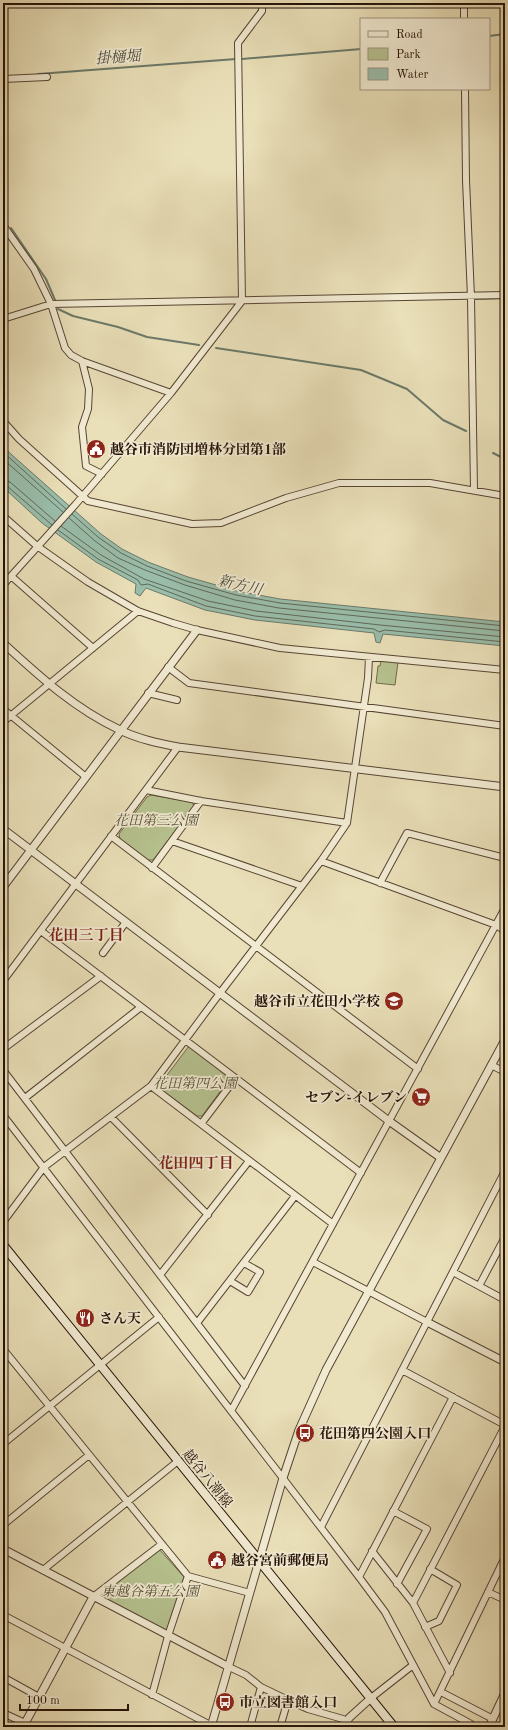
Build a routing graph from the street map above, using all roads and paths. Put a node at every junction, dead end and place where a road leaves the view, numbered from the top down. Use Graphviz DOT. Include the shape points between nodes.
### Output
graph roads {
  1 [pos="262,3"];
  2 [pos="464,3"];
  3 [pos="464,18"];
  4 [pos="47,77"];
  5 [pos="3,79"];
  6 [pos="465,90"];
  7 [pos="3,225"];
  8 [pos="505,295"];
  9 [pos="471,297"];
  10 [pos="242,301"];
  11 [pos="51,304"];
  12 [pos="3,319"];
  13 [pos="82,361"];
  14 [pos="171,393"];
  15 [pos="3,421"];
  16 [pos="102,474"];
  17 [pos="474,490"];
  18 [pos="82,496"];
  19 [pos="505,496"];
  20 [pos="4,520"];
  21 [pos="37,546"];
  22 [pos="11,576"];
  23 [pos="3,585"];
  24 [pos="138,611"];
  25 [pos="196,630"];
  26 [pos="3,643"];
  27 [pos="93,648"];
  28 [pos="369,657"];
  29 [pos="168,667"];
  30 [pos="505,670"];
  31 [pos="49,685"];
  32 [pos="148,693"];
  33 [pos="177,700"];
  34 [pos="362,707"];
  35 [pos="3,709"];
  36 [pos="11,716"];
  37 [pos="3,722"];
  38 [pos="505,726"];
  39 [pos="121,731"];
  40 [pos="178,747"];
  41 [pos="354,769"];
  42 [pos="86,777"];
  43 [pos="505,787"];
  44 [pos="146,790"];
  45 [pos="201,801"];
  46 [pos="347,823"];
  47 [pos="3,829"];
  48 [pos="111,836"];
  49 [pos="172,841"];
  50 [pos="31,850"];
  51 [pos="505,858"];
  52 [pos="321,861"];
  53 [pos="152,868"];
  54 [pos="380,883"];
  55 [pos="76,884"];
  56 [pos="302,886"];
  57 [pos="3,887"];
  58 [pos="505,908"];
  59 [pos="126,922"];
  60 [pos="496,925"];
  61 [pos="40,931"];
  62 [pos="505,931"];
  63 [pos="256,946"];
  64 [pos="103,953"];
  65 [pos="100,976"];
  66 [pos="3,981"];
  67 [pos="220,993"];
  68 [pos="141,1007"];
  69 [pos="185,1040"];
  70 [pos="505,1040"];
  71 [pos="3,1049"];
  72 [pos="491,1065"];
  73 [pos="418,1069"];
  74 [pos="3,1070"];
  75 [pos="505,1072"];
  76 [pos="235,1079"];
  77 [pos="151,1086"];
  78 [pos="25,1098"];
  79 [pos="3,1115"];
  80 [pos="111,1117"];
  81 [pos="389,1121"];
  82 [pos="201,1124"];
  83 [pos="65,1151"];
  84 [pos="441,1158"];
  85 [pos="250,1161"];
  86 [pos="44,1167"];
  87 [pos="505,1172"];
  88 [pos="361,1173"];
  89 [pos="295,1196"];
  90 [pos="208,1215"];
  91 [pos="3,1222"];
  92 [pos="333,1224"];
  93 [pos="505,1237"];
  94 [pos="3,1245"];
  95 [pos="313,1262"];
  96 [pos="244,1263"];
  97 [pos="453,1272"];
  98 [pos="160,1275"];
  99 [pos="230,1281"];
  100 [pos="479,1286"];
  101 [pos="369,1291"];
  102 [pos="505,1299"];
  103 [pos="159,1317"];
  104 [pos="427,1322"];
  105 [pos="197,1323"];
  106 [pos="3,1349"];
  107 [pos="505,1362"];
  108 [pos="100,1365"];
  109 [pos="402,1370"];
  110 [pos="245,1386"];
  111 [pos="453,1397"];
  112 [pos="50,1406"];
  113 [pos="231,1411"];
  114 [pos="505,1425"];
  115 [pos="3,1444"];
  116 [pos="89,1455"];
  117 [pos="178,1461"];
  118 [pos="283,1478"];
  119 [pos="127,1502"];
  120 [pos="393,1511"];
  121 [pos="3,1524"];
  122 [pos="321,1527"];
  123 [pos="162,1544"];
  124 [pos="3,1549"];
  125 [pos="372,1552"];
  126 [pos="505,1557"];
  127 [pos="260,1561"];
  128 [pos="430,1569"];
  129 [pos="43,1570"];
  130 [pos="188,1576"];
  131 [pos="359,1577"];
  132 [pos="397,1584"];
  133 [pos="488,1592"];
  134 [pos="250,1593"];
  135 [pos="93,1597"];
  136 [pos="505,1600"];
  137 [pos="413,1603"];
  138 [pos="3,1615"];
  139 [pos="425,1627"];
  140 [pos="168,1636"];
  141 [pos="65,1648"];
  142 [pos="413,1665"];
  143 [pos="229,1667"];
  144 [pos="450,1673"];
  145 [pos="3,1677"];
  146 [pos="261,1687"];
  147 [pos="441,1692"];
  148 [pos="505,1693"];
  149 [pos="152,1695"];
  150 [pos="39,1697"];
  151 [pos="371,1698"];
  152 [pos="288,1700"];
  153 [pos="434,1704"];
  154 [pos="3,1713"];
  155 [pos="493,1719"];
  156 [pos="24,1725"];
  157 [pos="347,1725"];
  158 [pos="212,1726"];
  159 [pos="283,1726"];
  160 [pos="250,1727"];
  161 [pos="394,1727"];
  162 [pos="474,1727"];
  163 [pos="489,1727"];
  1 -- 10 [label="street" via="262,11 238,43"];
  2 -- 3 [label="street"];
  4 -- 5 [label="street"];
  6 -- 9 [label="street"];
  7 -- 11 [label="street" via="34,269"];
  8 -- 9 [label="street"];
  9 -- 10 [label="street"];
  9 -- 17 [label="street"];
  10 -- 11 [label="street"];
  10 -- 14 [label="street"];
  11 -- 12 [label="street"];
  11 -- 13 [label="street" via="65,348"];
  13 -- 14 [label="street"];
  13 -- 16 [label="street" via="89,389 88,409 82,427 86,466"];
  14 -- 16 [label="street"];
  15 -- 18 [label="street" via="19,439"];
  16 -- 18 [label="street"];
  17 -- 18 [label="street" via="430,483 339,483 286,498 221,523 206,525 88,501"];
  17 -- 19 [label="street"];
  18 -- 21 [label="street"];
  20 -- 21 [label="street"];
  21 -- 22 [label="street"];
  21 -- 24 [label="street" via="88,582"];
  22 -- 23 [label="street"];
  22 -- 27 [label="street"];
  24 -- 25 [label="street"];
  24 -- 27 [label="street"];
  25 -- 28 [label="street" via="280,648"];
  25 -- 29 [label="street"];
  26 -- 31 [label="street"];
  27 -- 31 [label="street"];
  28 -- 30 [label="street"];
  28 -- 34 [label="street"];
  29 -- 32 [label="street"];
  29 -- 34 [label="street" via="189,683"];
  31 -- 36 [label="street"];
  31 -- 39 [label="street" via="76,705"];
  32 -- 33 [label="street"];
  32 -- 39 [label="street"];
  34 -- 38 [label="street"];
  34 -- 41 [label="street"];
  35 -- 36 [label="street"];
  36 -- 37 [label="street"];
  36 -- 42 [label="street"];
  39 -- 40 [label="street"];
  39 -- 42 [label="street"];
  40 -- 41 [label="street"];
  40 -- 44 [label="street"];
  41 -- 43 [label="street"];
  41 -- 46 [label="street"];
  42 -- 50 [label="street"];
  44 -- 45 [label="street"];
  44 -- 48 [label="street"];
  45 -- 46 [label="street"];
  45 -- 49 [label="street"];
  46 -- 52 [label="street"];
  47 -- 50 [label="street"];
  48 -- 53 [label="street"];
  48 -- 55 [label="street"];
  49 -- 53 [label="street"];
  49 -- 56 [label="street"];
  50 -- 55 [label="street"];
  50 -- 57 [label="street"];
  51 -- 54 [label="street" via="407,833"];
  52 -- 54 [label="street"];
  52 -- 56 [label="street"];
  53 -- 63 [label="street"];
  54 -- 60 [label="street"];
  55 -- 59 [label="street"];
  55 -- 61 [label="street"];
  56 -- 63 [label="street"];
  58 -- 60 [label="street"];
  59 -- 64 [label="street"];
  59 -- 67 [label="street"];
  60 -- 62 [label="street"];
  60 -- 73 [label="street"];
  61 -- 65 [label="street"];
  61 -- 66 [label="street"];
  63 -- 67 [label="street"];
  63 -- 73 [label="street"];
  65 -- 68 [label="street"];
  65 -- 71 [label="street"];
  67 -- 69 [label="street"];
  67 -- 81 [label="street"];
  68 -- 69 [label="street"];
  68 -- 78 [label="street"];
  69 -- 76 [label="street"];
  69 -- 77 [label="street"];
  70 -- 72 [label="street"];
  72 -- 75 [label="street"];
  72 -- 84 [label="street"];
  73 -- 81 [label="street"];
  74 -- 78 [label="street"];
  76 -- 82 [label="street"];
  76 -- 88 [label="street"];
  77 -- 80 [label="street"];
  77 -- 82 [label="street"];
  78 -- 83 [label="street"];
  79 -- 86 [label="street"];
  80 -- 83 [label="street"];
  80 -- 90 [label="street"];
  81 -- 84 [label="street"];
  81 -- 88 [label="street"];
  82 -- 85 [label="street"];
  83 -- 86 [label="street"];
  83 -- 98 [label="street"];
  84 -- 101 [label="street"];
  85 -- 89 [label="street"];
  85 -- 90 [label="street"];
  86 -- 91 [label="street"];
  86 -- 103 [label="street"];
  87 -- 97 [label="street"];
  88 -- 92 [label="street"];
  89 -- 92 [label="street"];
  89 -- 96 [label="street"];
  90 -- 98 [label="street"];
  92 -- 95 [label="street"];
  93 -- 100 [label="street"];
  94 -- 108 [label="main road, 越谷八潮線"];
  95 -- 101 [label="street"];
  95 -- 110 [label="street"];
  96 -- 99 [label="street"];
  96 -- 99 [label="street" via="260,1272 248,1292"];
  97 -- 100 [label="street"];
  97 -- 104 [label="street"];
  98 -- 105 [label="street"];
  99 -- 105 [label="street"];
  100 -- 102 [label="street"];
  101 -- 104 [label="street"];
  101 -- 118 [label="street" via="313,1397"];
  103 -- 108 [label="street"];
  103 -- 113 [label="street"];
  104 -- 107 [label="street"];
  104 -- 109 [label="street"];
  105 -- 110 [label="street"];
  106 -- 112 [label="street"];
  108 -- 112 [label="street"];
  108 -- 117 [label="main road, 越谷八潮線"];
  109 -- 111 [label="street"];
  109 -- 122 [label="street"];
  110 -- 113 [label="street"];
  111 -- 114 [label="street"];
  111 -- 120 [label="street"];
  112 -- 115 [label="street"];
  112 -- 116 [label="street"];
  113 -- 118 [label="street"];
  114 -- 128 [label="street"];
  116 -- 119 [label="street"];
  116 -- 121 [label="street"];
  117 -- 119 [label="street"];
  117 -- 127 [label="main road, 越谷八潮線"];
  118 -- 122 [label="street"];
  118 -- 127 [label="street"];
  119 -- 123 [label="street"];
  119 -- 129 [label="street"];
  120 -- 125 [label="street"];
  120 -- 132 [label="street" via="427,1529"];
  122 -- 131 [label="street"];
  123 -- 130 [label="street"];
  123 -- 135 [label="street"];
  124 -- 129 [label="street"];
  125 -- 131 [label="street"];
  125 -- 132 [label="street"];
  126 -- 133 [label="street"];
  127 -- 134 [label="street"];
  127 -- 151 [label="main road, 越谷八潮線"];
  128 -- 137 [label="street"];
  128 -- 139 [label="street" via="457,1585 439,1621"];
  129 -- 135 [label="street"];
  130 -- 134 [label="street"];
  130 -- 140 [label="street"];
  131 -- 142 [label="street" via="385,1612"];
  132 -- 137 [label="street"];
  133 -- 136 [label="street"];
  133 -- 144 [label="street"];
  134 -- 143 [label="street"];
  135 -- 140 [label="street"];
  135 -- 141 [label="street"];
  137 -- 139 [label="street"];
  138 -- 141 [label="street"];
  139 -- 144 [label="street"];
  140 -- 143 [label="street"];
  140 -- 149 [label="street"];
  141 -- 149 [label="street"];
  141 -- 150 [label="street"];
  142 -- 151 [label="street"];
  142 -- 153 [label="street"];
  143 -- 146 [label="street" via="246,1675"];
  143 -- 158 [label="street"];
  144 -- 147 [label="street"];
  145 -- 150 [label="street"];
  146 -- 152 [label="street"];
  146 -- 160 [label="street"];
  147 -- 153 [label="street"];
  147 -- 155 [label="street"];
  148 -- 155 [label="street"];
  149 -- 158 [label="street"];
  150 -- 156 [label="street"];
  151 -- 157 [label="street" via="352,1714"];
  151 -- 161 [label="main road, 越谷八潮線"];
  152 -- 157 [label="street" via="343,1719"];
  152 -- 159 [label="street"];
  153 -- 162 [label="street"];
  154 -- 156 [label="street"];
  155 -- 163 [label="street"];
}
